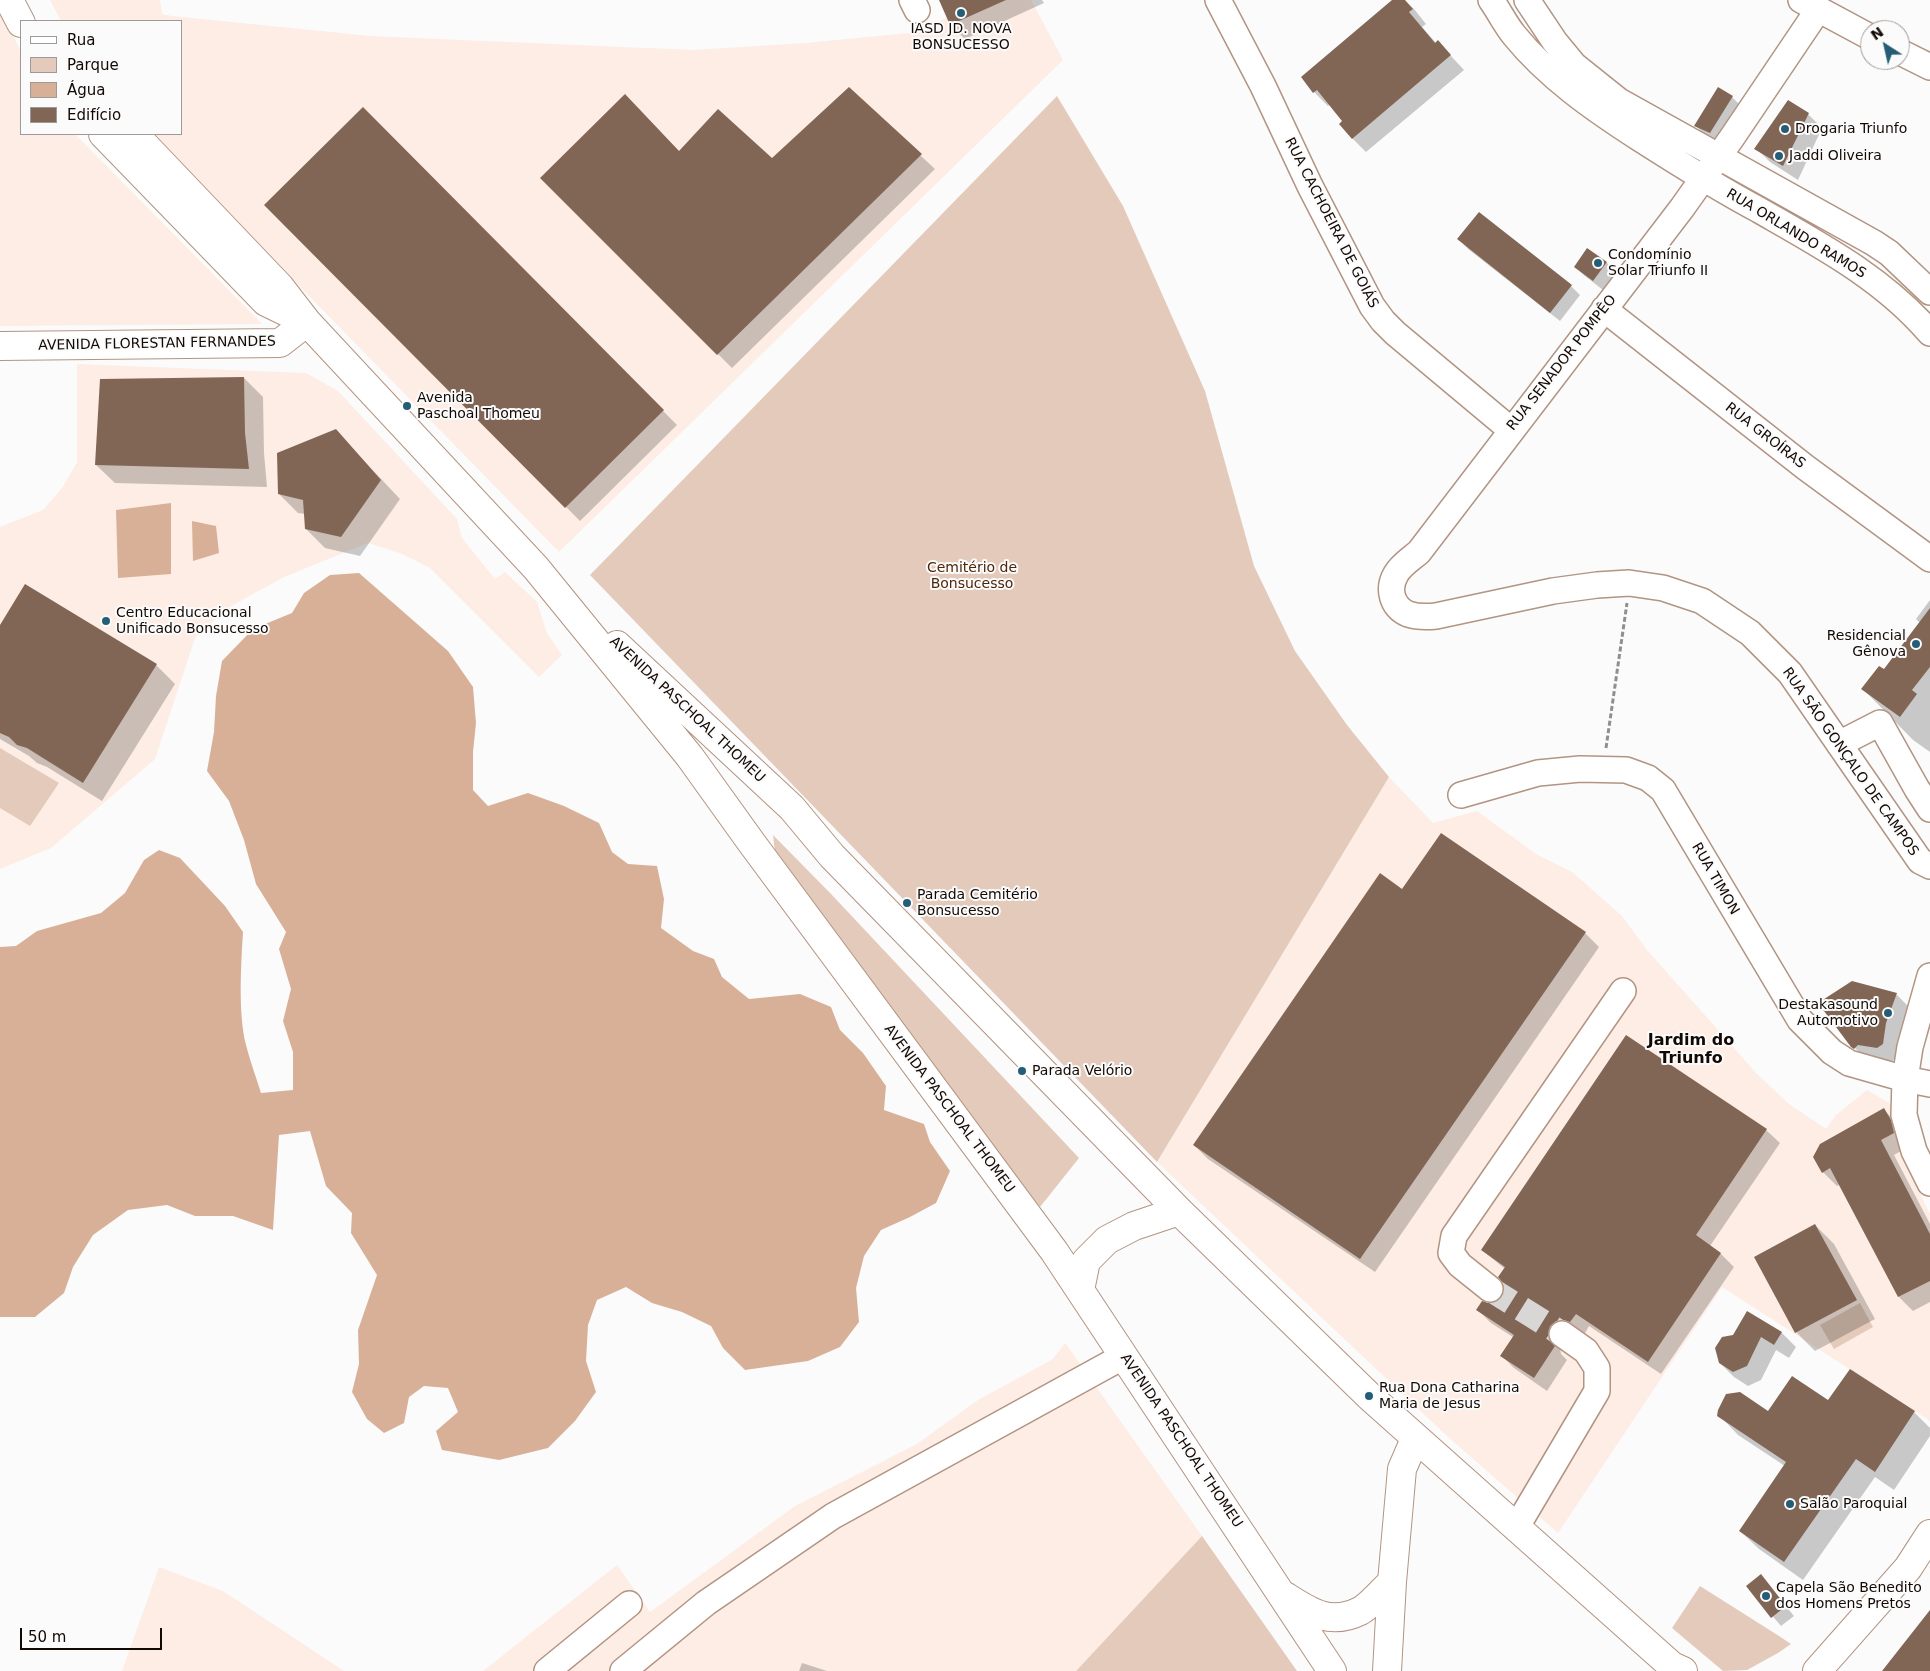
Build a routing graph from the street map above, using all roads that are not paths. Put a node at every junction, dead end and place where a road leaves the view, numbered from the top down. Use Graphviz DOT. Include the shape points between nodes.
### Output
graph roads {
  1 [pos="9,0"];
  2 [pos="1218,0"];
  3 [pos="1491,0"];
  4 [pos="1522,1"];
  5 [pos="1809,5"];
  6 [pos="20,20"];
  7 [pos="1860,32"];
  8 [pos="1910,57"];
  9 [pos="1930,67"];
  10 [pos="104,135"];
  11 [pos="135,135"];
  12 [pos="1719,156"];
  13 [pos="1702,179"];
  14 [pos="1930,292"];
  15 [pos="1604,309"];
  16 [pos="307,322"];
  17 [pos="1930,333"];
  18 [pos="0,346"];
  19 [pos="1511,430"];
  20 [pos="1930,559"];
  21 [pos="536,568"];
  22 [pos="1390,590"];
  23 [pos="651,708"];
  24 [pos="1839,744"];
  25 [pos="1461,796"];
  26 [pos="1930,809"];
  27 [pos="832,856"];
  28 [pos="1930,866"];
  29 [pos="1930,976"];
  30 [pos="1623,991"];
  31 [pos="1905,1079"];
  32 [pos="1930,1084"];
  33 [pos="1930,1183"];
  34 [pos="1179,1210"];
  35 [pos="1490,1289"];
  36 [pos="1080,1290"];
  37 [pos="1562,1334"];
  38 [pos="1124,1356"];
  39 [pos="1416,1439"];
  40 [pos="1516,1528"];
  41 [pos="1930,1534"];
  42 [pos="1392,1582"];
  43 [pos="1282,1594"];
  44 [pos="629,1604"];
  45 [pos="1829,1665"];
  46 [pos="1676,1669"];
  47 [pos="546,1671"];
  48 [pos="623,1671"];
  49 [pos="1332,1671"];
  50 [pos="1387,1671"];
  51 [pos="1805,1671"];
  1 -- 6 [label="main road"];
  2 -- 19 [label="street, RUA CACHOEIRA DE GOIÁS" via="1310,186 1382,321"];
  3 -- 13 [label="street, RUA ORLANDO RAMOS" via="1513,34 1541,65 1598,112"];
  4 -- 12 [label="street, RUA ORLANDO RAMOS" via="1574,65 1593,81 1619,101"];
  5 -- 7 [label="street"];
  5 -- 12 [label="street, RUA SENADOR POMPÊO"];
  8 -- 9 [label="street"];
  10 -- 16 [label="main road, AVENIDA PASCHOAL THOMEU" via="266,302"];
  11 -- 16 [label="main road, AVENIDA PASCHOAL THOMEU" via="280,287"];
  12 -- 13 [label="street, RUA SENADOR POMPÊO"];
  12 -- 14 [label="street, RUA ORLANDO RAMOS" via="1874,243"];
  13 -- 15 [label="street, RUA SENADOR POMPÊO"];
  13 -- 17 [label="street, RUA ORLANDO RAMOS" via="1809,238 1866,274 1896,298"];
  15 -- 19 [label="street, RUA SENADOR POMPÊO"];
  15 -- 20 [label="street, RUA GROÍRAS" via="1805,467"];
  16 -- 18 [label="main road, AVENIDA FLORESTAN FERNANDES" via="280,343"];
  16 -- 21 [label="main road, AVENIDA PASCHOAL THOMEU"];
  19 -- 22 [label="street, RUA SENADOR POMPÊO" via="1419,552 1396,574"];
  21 -- 23 [label="main road, AVENIDA PASCHOAL THOMEU"];
  21 -- 27 [label="main road, AVENIDA PASCHOAL THOMEU" via="792,808"];
  22 -- 24 [label="street, RUA SÃO GONÇALO DE CAMPOS" via="1392,600 1400,609 1423,617 1596,585 1663,588 1702,601 1750,633 1790,673"];
  23 -- 27 [label="main road" via="699,746 806,842"];
  23 -- 36 [label="main road, AVENIDA PASCHOAL THOMEU" via="690,756"];
  24 -- 26 [label="street" via="1880,723"];
  24 -- 28 [label="street, RUA SÃO GONÇALO DE CAMPOS" via="1920,861"];
  25 -- 31 [label="street, RUA TIMON" via="1538,773 1603,768 1626,770 1648,778 1663,790 1800,1020 1832,1052 1849,1063"];
  27 -- 34 [label="main road"];
  29 -- 31 [label="street" via="1910,1047"];
  30 -- 35 [label="street" via="1454,1236 1451,1253 1460,1265"];
  31 -- 32 [label="street, RUA TIMON"];
  31 -- 33 [label="street" via="1906,1125 1914,1151"];
  34 -- 36 [label="main road" via="1134,1226 1107,1240 1086,1261"];
  34 -- 39 [label="main road"];
  36 -- 38 [label="main road, AVENIDA PASCHOAL THOMEU"];
  37 -- 40 [label="street" via="1586,1351 1597,1368 1597,1391"];
  38 -- 43 [label="main road, AVENIDA PASCHOAL THOMEU"];
  38 -- 48 [label="street" via="833,1516 706,1603"];
  39 -- 40 [label="main road"];
  39 -- 42 [label="main road" via="1402,1469"];
  40 -- 46 [label="main road"];
  41 -- 45 [label="main road" via="1908,1568"];
  42 -- 43 [label="main road" via="1361,1611 1335,1619 1312,1613"];
  42 -- 50 [label="main road"];
  43 -- 49 [label="main road, AVENIDA PASCHOAL THOMEU"];
  44 -- 47 [label="street"];
  45 -- 51 [label="main road"];
}
